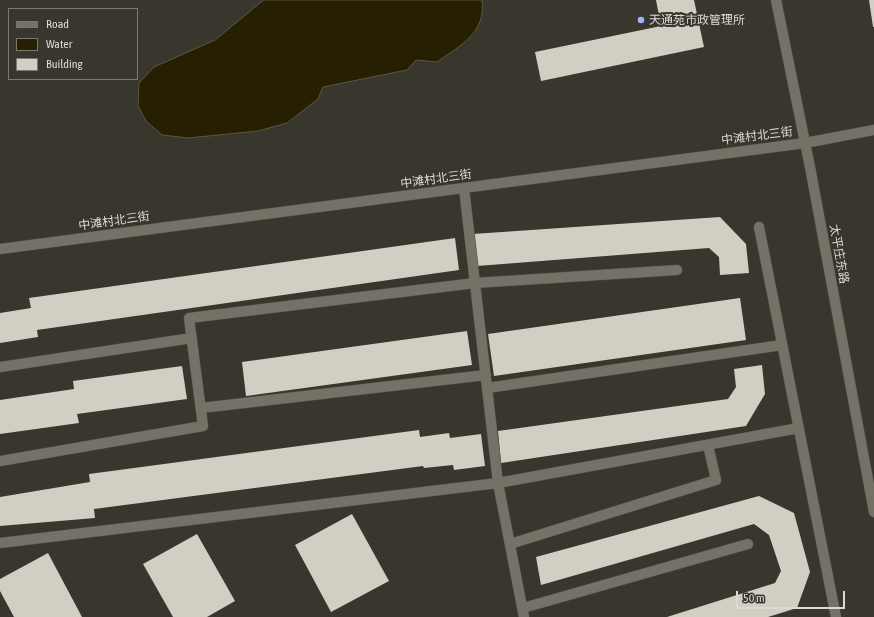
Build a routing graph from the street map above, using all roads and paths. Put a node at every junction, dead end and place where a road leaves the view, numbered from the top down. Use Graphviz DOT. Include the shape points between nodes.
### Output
graph roads {
  1 [pos="776,0"];
  2 [pos="874,130"];
  3 [pos="805,143"];
  4 [pos="464,188"];
  5 [pos="759,227"];
  6 [pos="0,249"];
  7 [pos="677,270"];
  8 [pos="475,283"];
  9 [pos="192,338"];
  10 [pos="782,345"];
  11 [pos="0,367"];
  12 [pos="486,374"];
  13 [pos="487,388"];
  14 [pos="201,408"];
  15 [pos="799,428"];
  16 [pos="708,445"];
  17 [pos="0,460"];
  18 [pos="498,483"];
  19 [pos="874,512"];
  20 [pos="0,543"];
  21 [pos="510,544"];
  22 [pos="748,544"];
  23 [pos="524,612"];
  24 [pos="835,617"];
  1 -- 3 [label="street, 太平庄东路"];
  2 -- 3 [label="street, 中滩村北三街"];
  3 -- 4 [label="street, 中滩村北三街"];
  3 -- 19 [label="street, 太平庄东路"];
  4 -- 6 [label="street, 中滩村北三街"];
  4 -- 8 [label="street"];
  5 -- 10 [label="street"];
  7 -- 8 [label="street"];
  8 -- 9 [label="street" via="189,318"];
  8 -- 12 [label="street"];
  9 -- 11 [label="street"];
  9 -- 14 [label="street"];
  10 -- 13 [label="street"];
  10 -- 15 [label="street"];
  12 -- 13 [label="street"];
  12 -- 14 [label="street"];
  13 -- 18 [label="street"];
  14 -- 17 [label="street" via="203,426"];
  15 -- 16 [label="street"];
  15 -- 24 [label="street"];
  16 -- 18 [label="street"];
  16 -- 21 [label="street" via="716,480"];
  18 -- 20 [label="street"];
  18 -- 21 [label="street"];
  21 -- 23 [label="street"];
  22 -- 23 [label="street"];
}
